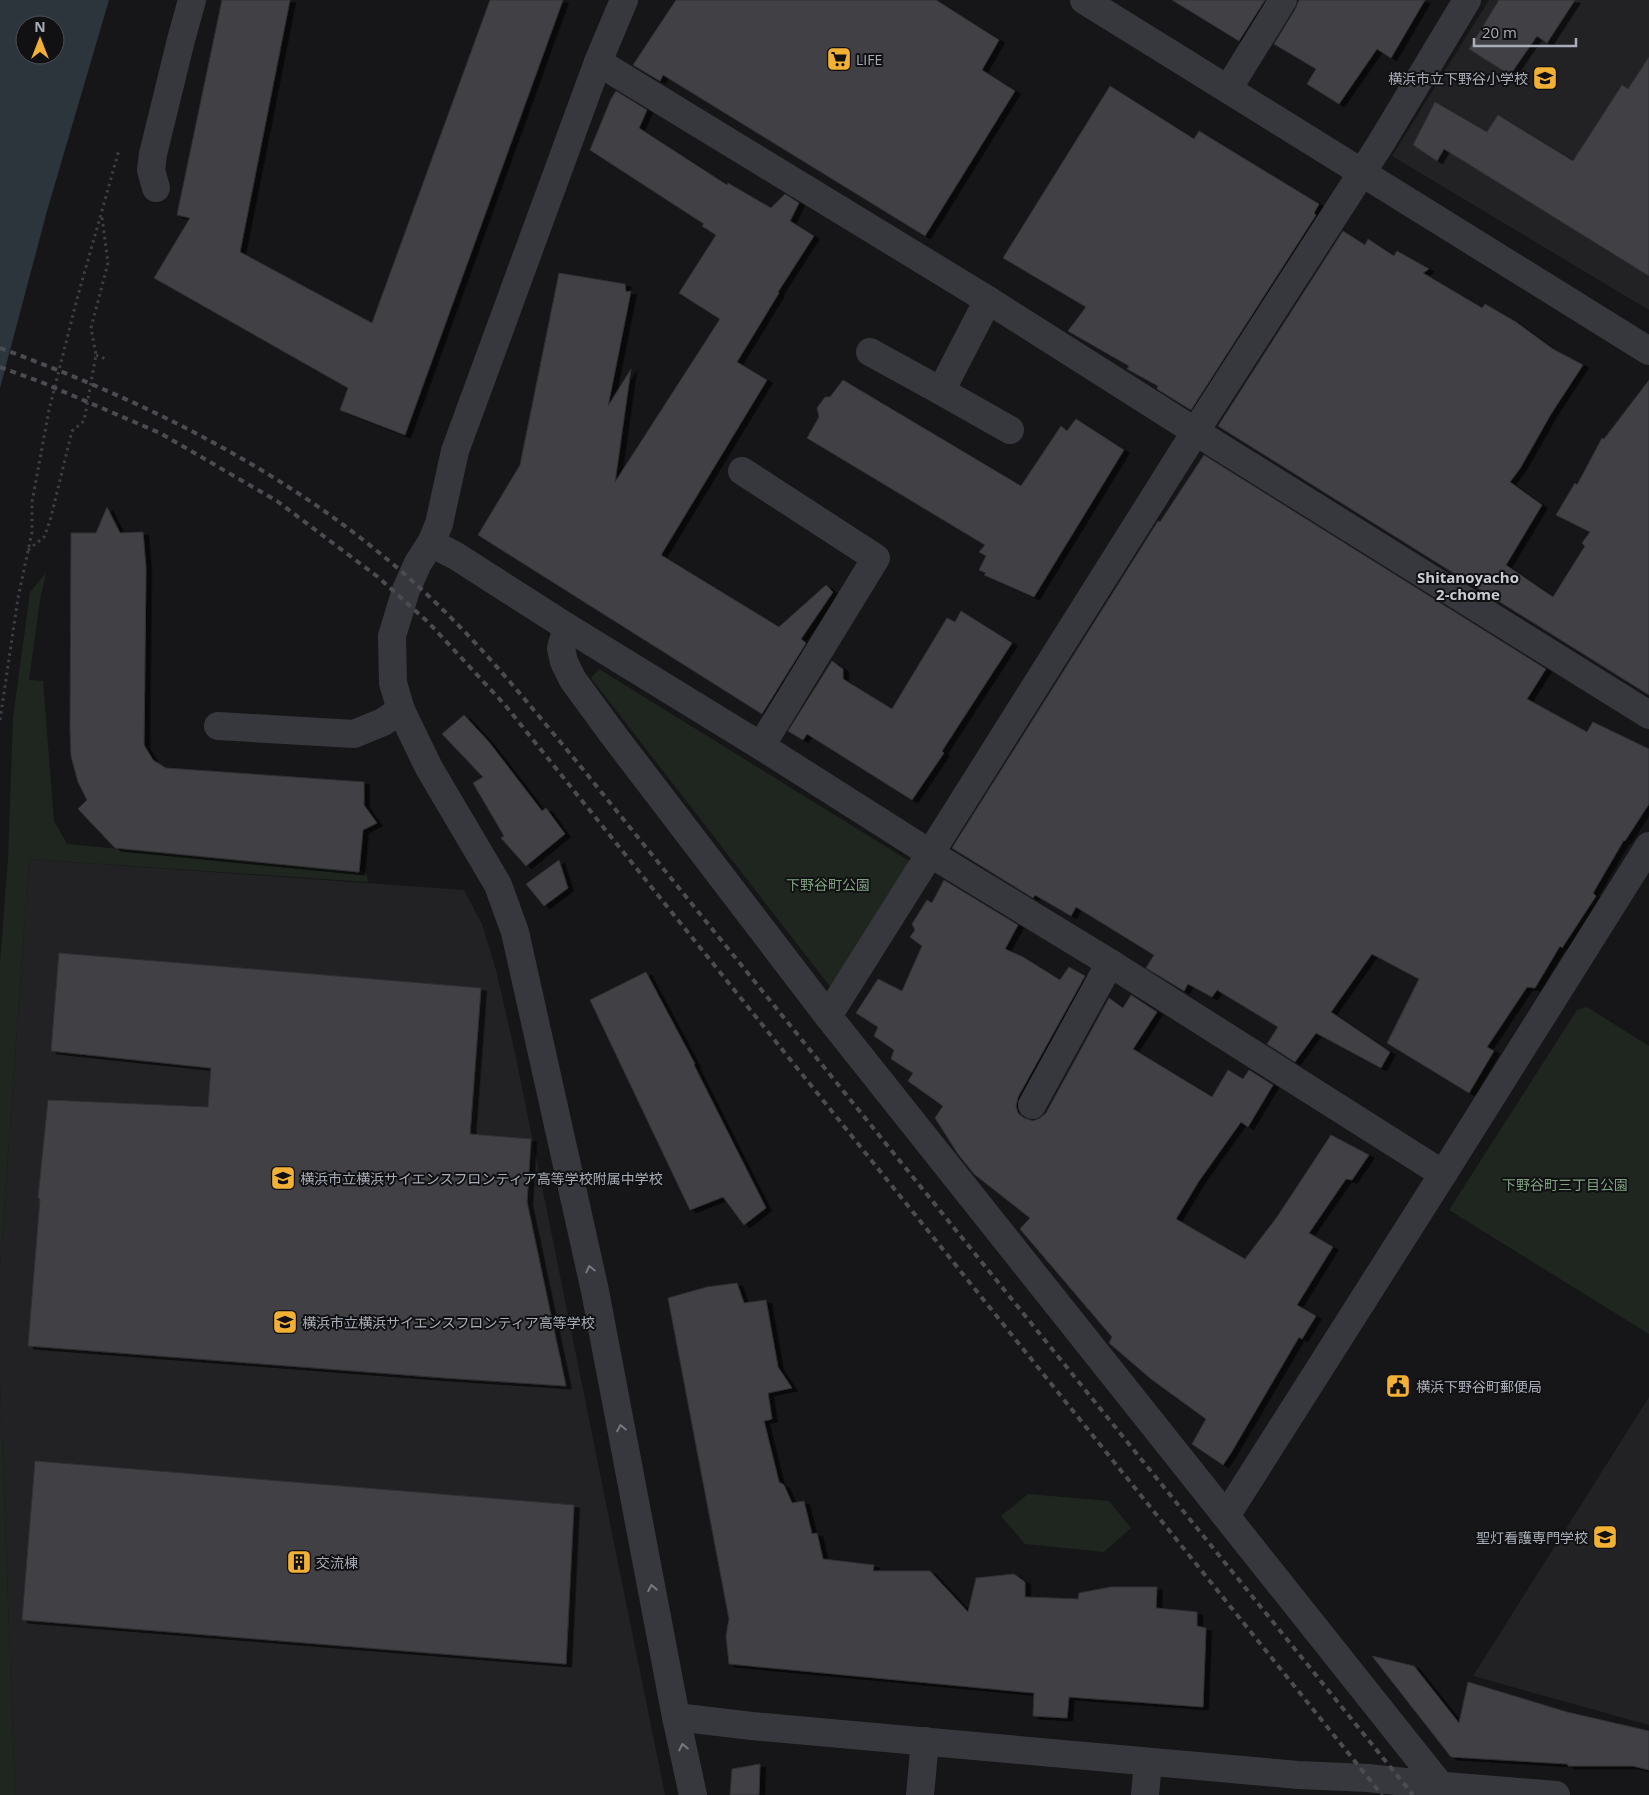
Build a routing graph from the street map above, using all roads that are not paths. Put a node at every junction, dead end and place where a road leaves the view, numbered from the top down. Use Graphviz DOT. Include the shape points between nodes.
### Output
graph roads {
  1 [pos="192,0"];
  2 [pos="624,0"];
  3 [pos="1084,0"];
  4 [pos="1283,0"];
  5 [pos="1466,0"];
  6 [pos="598,62"];
  7 [pos="1228,89"];
  8 [pos="1362,172"];
  9 [pos="156,188"];
  10 [pos="988,300"];
  11 [pos="1649,351"];
  12 [pos="870,352"];
  13 [pos="941,391"];
  14 [pos="1010,430"];
  15 [pos="1196,432"];
  16 [pos="742,471"];
  17 [pos="431,543"];
  18 [pos="567,627"];
  19 [pos="401,710"];
  20 [pos="1649,715"];
  21 [pos="218,726"];
  22 [pos="761,746"];
  23 [pos="1649,846"];
  24 [pos="931,854"];
  25 [pos="1110,964"];
  26 [pos="828,1016"];
  27 [pos="1032,1105"];
  28 [pos="1443,1174"];
  29 [pos="1226,1516"];
  30 [pos="676,1717"];
  31 [pos="925,1741"];
  32 [pos="1148,1762"];
  33 [pos="1297,1785"];
  34 [pos="1440,1786"];
  35 [pos="693,1795"];
  36 [pos="920,1795"];
  37 [pos="1145,1795"];
  38 [pos="1556,1795"];
  1 -- 9 [label="street" via="153,154 151,170"];
  2 -- 6 [label="street"];
  3 -- 7 [label="street"];
  4 -- 7 [label="street"];
  5 -- 8 [label="street"];
  6 -- 10 [label="street"];
  6 -- 17 [label="street" via="455,451 439,524"];
  7 -- 8 [label="street"];
  8 -- 11 [label="street"];
  8 -- 15 [label="street"];
  10 -- 13 [label="street"];
  10 -- 15 [label="street"];
  12 -- 13 [label="street"];
  13 -- 14 [label="street"];
  15 -- 20 [label="street"];
  15 -- 24 [label="street"];
  16 -- 22 [label="street" via="876,558"];
  17 -- 18 [label="street"];
  17 -- 19 [label="street" via="406,590 392,636 393,683"];
  18 -- 22 [label="street"];
  18 -- 26 [label="street" via="561,648 573,680"];
  19 -- 21 [label="street" via="383,722 354,734"];
  30 -- 19 [label="street, one-way" via="595,1291 516,932 498,885 429,768"];
  22 -- 24 [label="street"];
  23 -- 28 [label="street"];
  24 -- 25 [label="street"];
  24 -- 26 [label="street"];
  25 -- 27 [label="street"];
  25 -- 28 [label="street"];
  26 -- 29 [label="street"];
  28 -- 29 [label="street"];
  29 -- 34 [label="street"];
  30 -- 31 [label="street"];
  35 -- 30 [label="street, one-way"];
  31 -- 32 [label="street"];
  31 -- 36 [label="street"];
  32 -- 33 [label="street"];
  32 -- 37 [label="street"];
  33 -- 34 [label="street" via="1368,1778"];
  34 -- 38 [label="street"];
}
